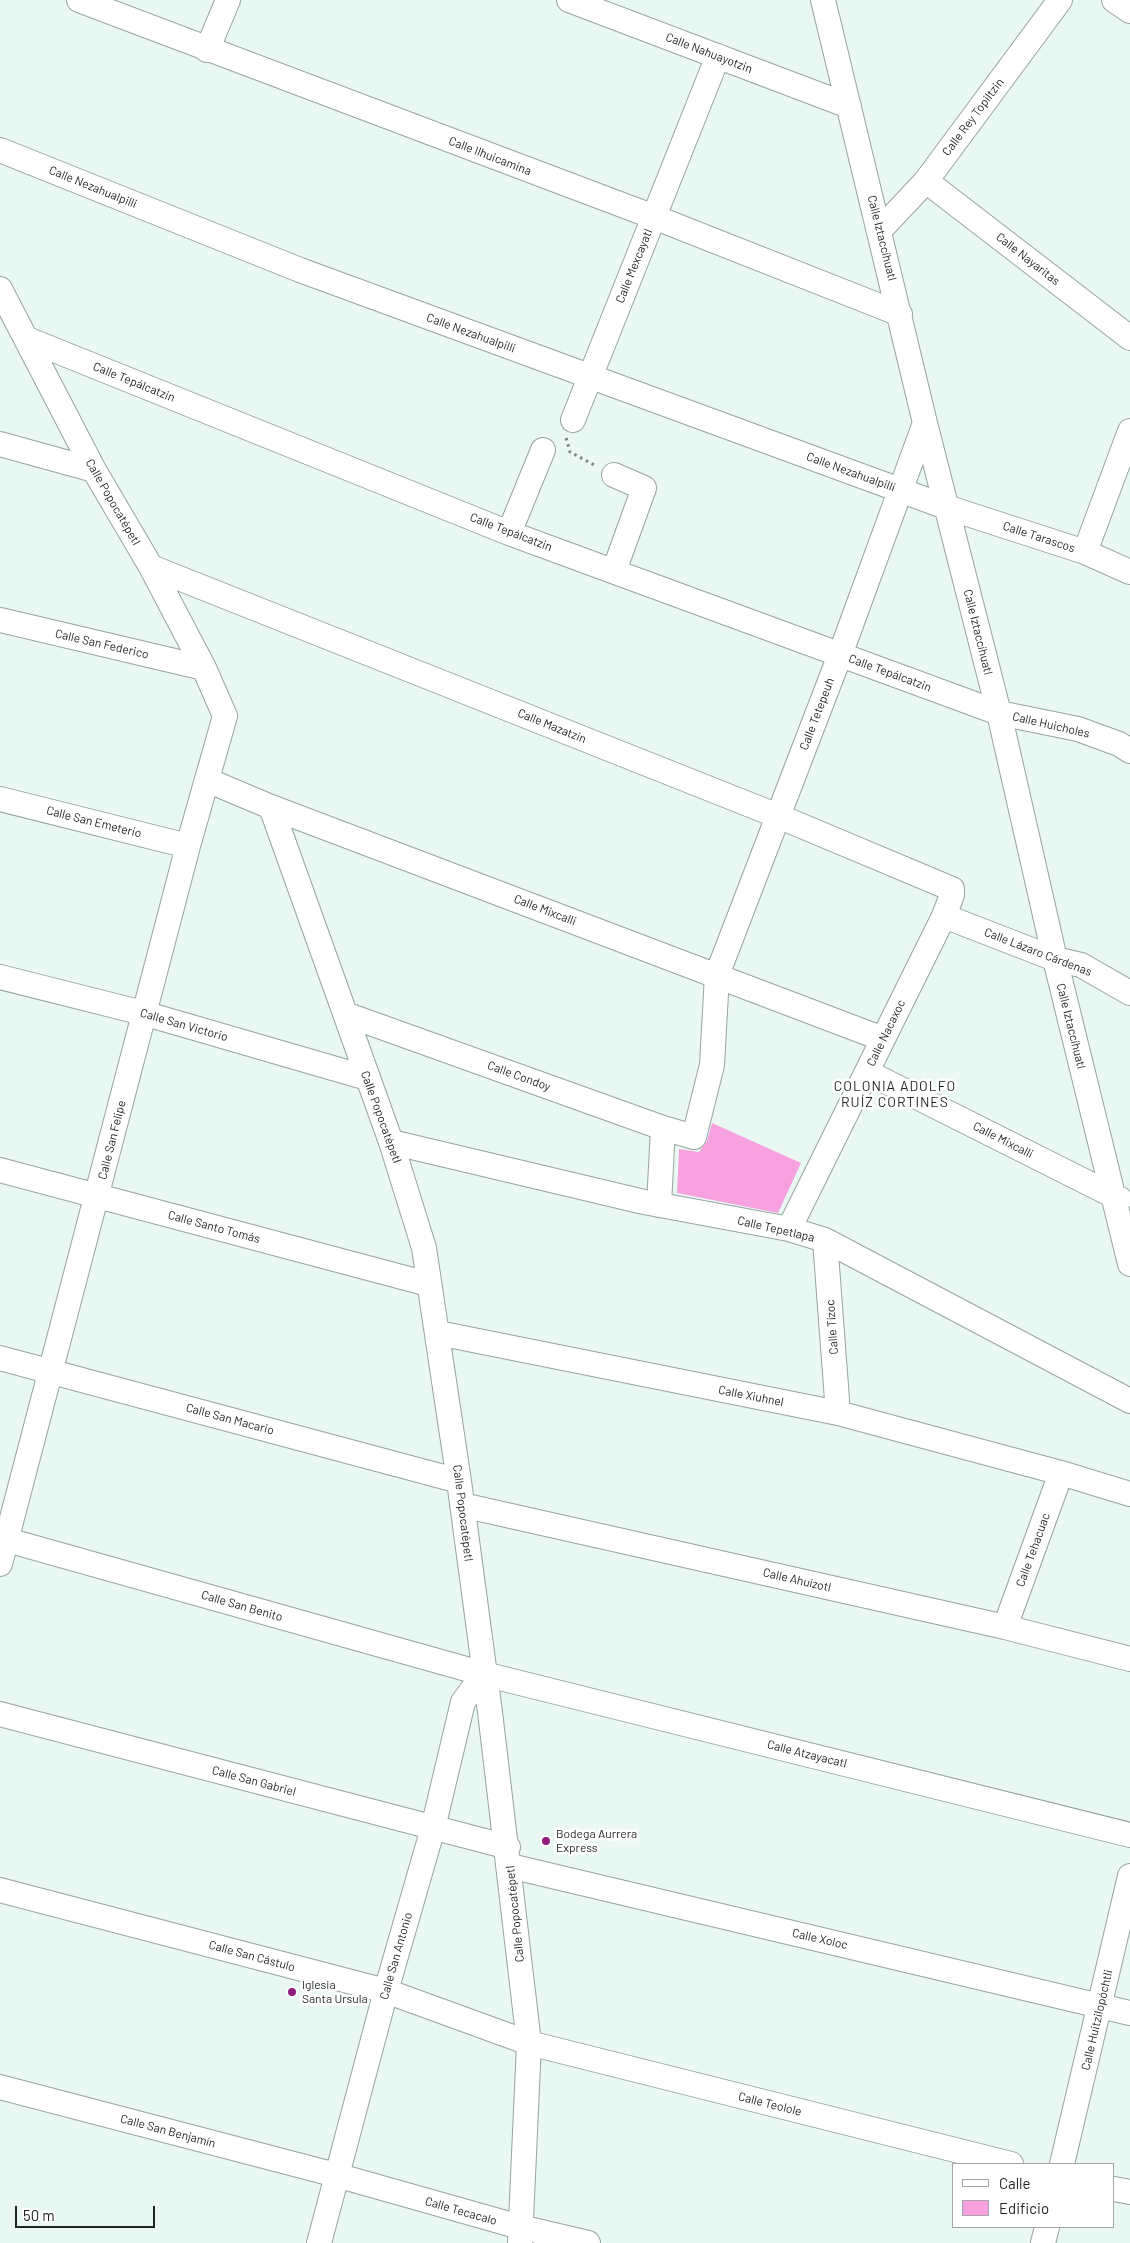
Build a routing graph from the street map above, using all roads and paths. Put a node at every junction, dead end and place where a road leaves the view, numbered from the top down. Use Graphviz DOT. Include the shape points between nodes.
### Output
graph roads {
  1 [pos="79,0"];
  2 [pos="228,0"];
  3 [pos="569,0"];
  4 [pos="823,0"];
  5 [pos="1060,0"];
  6 [pos="1114,0"];
  7 [pos="1130,12"];
  8 [pos="207,50"];
  9 [pos="718,56"];
  10 [pos="849,106"];
  11 [pos="0,150"];
  12 [pos="926,181"];
  13 [pos="654,217"];
  14 [pos="880,230"];
  15 [pos="0,289"];
  16 [pos="900,314"];
  17 [pos="1130,338"];
  18 [pos="28,339"];
  19 [pos="589,377"];
  20 [pos="573,420"];
  21 [pos="925,423"];
  22 [pos="1130,431"];
  23 [pos="0,444"];
  24 [pos="543,450"];
  25 [pos="94,470"];
  26 [pos="604,470"];
  27 [pos="900,490"];
  28 [pos="946,507"];
  29 [pos="509,533"];
  30 [pos="1085,552"];
  31 [pos="151,567"];
  32 [pos="614,571"];
  33 [pos="1130,572"];
  34 [pos="0,620"];
  35 [pos="840,655"];
  36 [pos="204,668"];
  37 [pos="999,713"];
  38 [pos="225,716"];
  39 [pos="1130,751"];
  40 [pos="207,780"];
  41 [pos="0,799"];
  42 [pos="271,807"];
  43 [pos="778,816"];
  44 [pos="188,846"];
  45 [pos="952,889"];
  46 [pos="944,916"];
  47 [pos="1055,959"];
  48 [pos="717,975"];
  49 [pos="0,977"];
  50 [pos="1128,986"];
  51 [pos="143,1013"];
  52 [pos="346,1014"];
  53 [pos="883,1039"];
  54 [pos="867,1072"];
  55 [pos="367,1078"];
  56 [pos="663,1128"];
  57 [pos="694,1137"];
  58 [pos="391,1142"];
  59 [pos="0,1170"];
  60 [pos="97,1196"];
  61 [pos="1121,1200"];
  62 [pos="659,1205"];
  63 [pos="789,1229"];
  64 [pos="825,1240"];
  65 [pos="1130,1264"];
  66 [pos="428,1284"];
  67 [pos="438,1333"];
  68 [pos="0,1358"];
  69 [pos="51,1371"];
  70 [pos="1130,1401"];
  71 [pos="838,1413"];
  72 [pos="1061,1473"];
  73 [pos="459,1481"];
  74 [pos="1130,1494"];
  75 [pos="462,1505"];
  76 [pos="3,1538"];
  77 [pos="0,1564"];
  78 [pos="1005,1627"];
  79 [pos="1130,1659"];
  80 [pos="484,1674"];
  81 [pos="0,1714"];
  82 [pos="433,1828"];
  83 [pos="1130,1835"];
  84 [pos="509,1856"];
  85 [pos="1130,1876"];
  86 [pos="0,1890"];
  87 [pos="386,1991"];
  88 [pos="1101,2006"];
  89 [pos="1130,2013"];
  90 [pos="529,2044"];
  91 [pos="0,2086"];
  92 [pos="1007,2163"];
  93 [pos="1062,2163"];
  94 [pos="336,2175"];
  95 [pos="1115,2189"];
  96 [pos="1130,2192"];
  97 [pos="1047,2228"];
  98 [pos="520,2235"];
  99 [pos="319,2243"];
  100 [pos="588,2243"];
  101 [pos="1043,2243"];
  1 -- 8 [label="street, Calle Ilhuicamina"];
  2 -- 8 [label="street"];
  3 -- 9 [label="street, Calle Nahuayotzin"];
  4 -- 10 [label="street, Calle Iztaccíhuatl"];
  5 -- 12 [label="street, Calle Rey Topiltzin"];
  6 -- 7 [label="street"];
  8 -- 13 [label="street, Calle Ilhuicamina"];
  9 -- 10 [label="street, Calle Nahuayotzin"];
  9 -- 13 [label="street, Calle Mexcayatl"];
  10 -- 14 [label="street, Calle Iztaccíhuatl"];
  11 -- 19 [label="street, Calle Nezahualpilli" via="300,270"];
  12 -- 14 [label="street, Calle Rey Topiltzin"];
  12 -- 17 [label="street, Calle Nayaritas"];
  13 -- 16 [label="street, Calle Ilhuicamina"];
  13 -- 19 [label="street, Calle Mexcayatl"];
  14 -- 16 [label="street, Calle Iztaccíhuatl"];
  15 -- 18 [label="street, Calle Popocatépetl"];
  16 -- 21 [label="street, Calle Iztaccíhuatl"];
  18 -- 25 [label="street, Calle Popocatépetl"];
  18 -- 29 [label="street, Calle Tepálcatzin"];
  19 -- 20 [label="street, Calle Mexcayatl"];
  19 -- 27 [label="street, Calle Nezahualpilli"];
  20 -- 26 [label="path" via="566,439 570,452"];
  21 -- 27 [label="street, Calle Tetepeuh"];
  21 -- 28 [label="street, Calle Iztaccíhuatl"];
  22 -- 30 [label="street"];
  23 -- 25 [label="street"];
  24 -- 29 [label="street"];
  25 -- 31 [label="street, Calle Popocatépetl"];
  26 -- 32 [label="street" via="644,488"];
  27 -- 28 [label="street, Calle Nezahualpilli"];
  27 -- 35 [label="street, Calle Tetepeuh"];
  28 -- 30 [label="street, Calle Tarascos"];
  28 -- 37 [label="street, Calle Iztaccíhuatl"];
  29 -- 32 [label="street, Calle Tepálcatzin"];
  30 -- 33 [label="street, Calle Tarascos"];
  31 -- 36 [label="street, Calle Popocatépetl"];
  31 -- 43 [label="street, Calle Mazatzin"];
  32 -- 35 [label="street, Calle Tepálcatzin"];
  34 -- 36 [label="street, Calle San Federico"];
  35 -- 37 [label="street, Calle Tepálcatzin"];
  35 -- 43 [label="street, Calle Tetepeuh"];
  36 -- 38 [label="street, Calle Popocatépetl"];
  37 -- 39 [label="street, Calle Huicholes" via="1078,729"];
  37 -- 47 [label="street, Calle Iztaccíhuatl"];
  38 -- 40 [label="street, Calle San Felipe"];
  40 -- 42 [label="street, Calle Mixcalli"];
  40 -- 44 [label="street, Calle San Felipe"];
  41 -- 44 [label="street, Calle San Emeterio"];
  42 -- 48 [label="street, Calle Mixcalli"];
  42 -- 52 [label="street, Calle Popocatépetl"];
  43 -- 45 [label="street, Calle Mazatzin"];
  43 -- 48 [label="street, Calle Tetepeuh"];
  44 -- 51 [label="street, Calle San Felipe"];
  45 -- 46 [label="street, Calle Nacaxoc"];
  46 -- 47 [label="street, Calle Lázaro Cárdenas"];
  46 -- 53 [label="street, Calle Nacaxoc"];
  47 -- 50 [label="street, Calle Lázaro Cárdenas" via="1081,965"];
  47 -- 61 [label="street, Calle Iztaccíhuatl"];
  48 -- 53 [label="street, Calle Mixcalli"];
  48 -- 57 [label="street, Calle Tetepeuh" via="712,1065"];
  49 -- 51 [label="street, Calle San Victorio"];
  51 -- 55 [label="street, Calle San Victorio"];
  51 -- 60 [label="street, Calle San Felipe"];
  52 -- 55 [label="street, Calle Popocatépetl"];
  52 -- 56 [label="street, Calle Condoy"];
  53 -- 54 [label="street, Calle Nacaxoc"];
  54 -- 61 [label="street, Calle Mixcalli"];
  54 -- 63 [label="street, Calle Nacaxoc"];
  55 -- 58 [label="street, Calle Popocatépetl"];
  56 -- 57 [label="street, Calle Condoy"];
  56 -- 62 [label="street"];
  58 -- 62 [label="street, Calle Tepetlapa"];
  58 -- 66 [label="street, Calle Popocatépetl" via="424,1248"];
  59 -- 60 [label="street, Calle Santo Tomás"];
  60 -- 66 [label="street, Calle Santo Tomás"];
  60 -- 69 [label="street, Calle San Felipe"];
  61 -- 65 [label="street, Calle Iztaccíhuatl"];
  62 -- 63 [label="street, Calle Tepetlapa"];
  63 -- 64 [label="street, Calle Tepetlapa"];
  64 -- 70 [label="street, Calle Tepetlapa"];
  64 -- 71 [label="street, Calle Tízoc"];
  66 -- 67 [label="street, Calle Popocatépetl"];
  67 -- 71 [label="street, Calle Xiuhnel"];
  67 -- 73 [label="street, Calle Popocatépetl"];
  68 -- 69 [label="street, Calle San Macario"];
  69 -- 73 [label="street, Calle San Macario"];
  69 -- 76 [label="street, Calle San Felipe"];
  71 -- 72 [label="street, Calle Xiuhnel"];
  72 -- 74 [label="street, Calle Xiuhnel"];
  72 -- 78 [label="street, Calle Tehacuac"];
  73 -- 75 [label="street, Calle Popocatépetl"];
  75 -- 78 [label="street, Calle Ahuízotl"];
  75 -- 80 [label="street, Calle Popocatépetl"];
  76 -- 77 [label="street, Calle San Felipe"];
  76 -- 80 [label="street, Calle San Benito"];
  78 -- 79 [label="street, Calle Ahuízotl"];
  80 -- 82 [label="street, Calle San Antonio" via="463,1702"];
  80 -- 83 [label="street, Calle Atzayacatl"];
  80 -- 84 [label="street, Calle Popocatépetl"];
  81 -- 82 [label="street, Calle San Gabriel"];
  82 -- 84 [label="street, Calle San Gabriel"];
  82 -- 87 [label="street, Calle San Antonio"];
  84 -- 88 [label="street, Calle Xoloc"];
  84 -- 90 [label="street, Calle Popocatépetl"];
  85 -- 88 [label="street, Calle Huitzilopóchtli"];
  86 -- 87 [label="street, Calle San Cástulo"];
  87 -- 90 [label="street, Calle San Cástulo"];
  87 -- 94 [label="street, Calle San Antonio"];
  88 -- 89 [label="street, Calle Xoloc"];
  88 -- 93 [label="street, Calle Huitzilopóchtli"];
  90 -- 92 [label="street, Calle Teolole"];
  90 -- 98 [label="street, Calle Popocatépetl"];
  91 -- 94 [label="street, Calle San Benjamín"];
  94 -- 98 [label="street, Calle Tecacalo"];
  94 -- 99 [label="street, Calle San Antonio"];
  95 -- 96 [label="street"];
  97 -- 101 [label="street"];
  98 -- 100 [label="street, Calle Tecacalo"];
}
